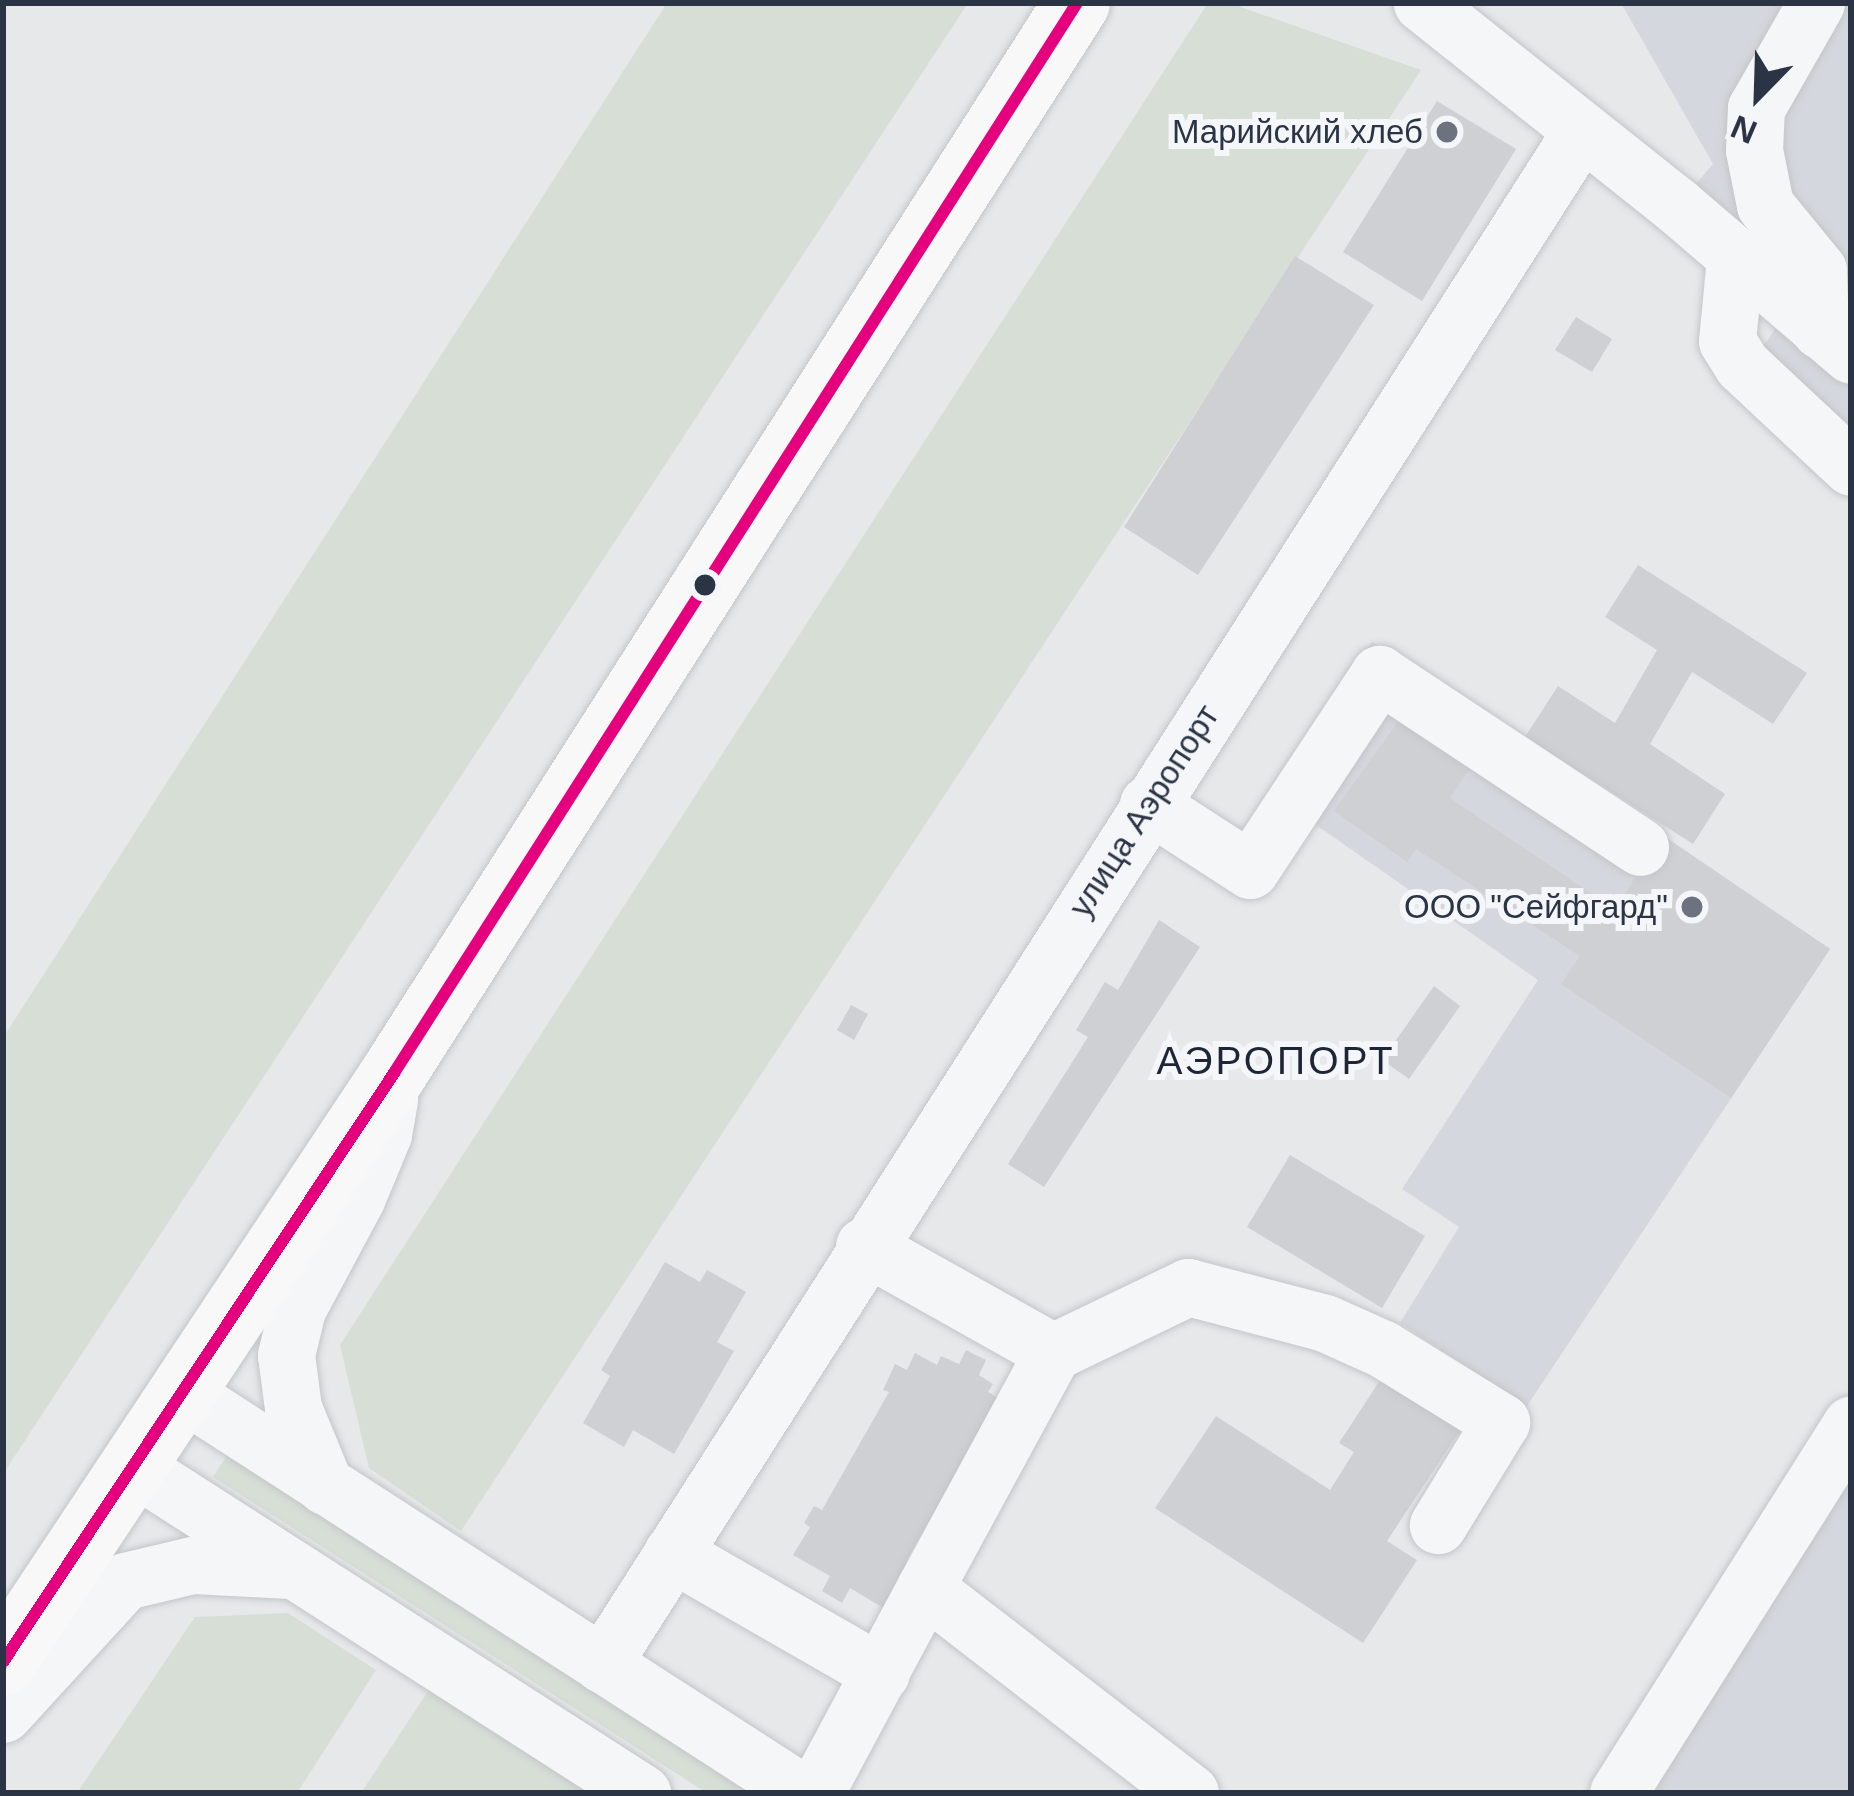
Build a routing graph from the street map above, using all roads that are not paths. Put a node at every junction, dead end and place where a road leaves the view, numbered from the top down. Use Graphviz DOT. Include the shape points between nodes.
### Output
graph roads {
  1 [pos="1077,3"];
  2 [pos="1422,3"];
  3 [pos="1816,3"];
  4 [pos="1580,133"];
  5 [pos="1735,258"];
  6 [pos="1835,342"];
  7 [pos="1851,466"];
  8 [pos="1148,804"];
  9 [pos="1640,847"];
  10 [pos="394,1073"];
  11 [pos="864,1246"];
  12 [pos="1053,1352"];
  13 [pos="182,1393"];
  14 [pos="1851,1424"];
  15 [pos="134,1467"];
  16 [pos="325,1486"];
  17 [pos="1438,1525"];
  18 [pos="672,1552"];
  19 [pos="294,1570"];
  20 [pos="925,1588"];
  21 [pos="3,1662"];
  22 [pos="602,1664"];
  23 [pos="881,1673"];
  24 [pos="3,1714"];
  25 [pos="642,1793"];
  26 [pos="803,1793"];
  27 [pos="815,1793"];
  28 [pos="1190,1793"];
  29 [pos="1618,1793"];
  1 -- 10 [label="main road"];
  2 -- 4 [label="street"];
  3 -- 6 [label="street" via="1756,108 1754,150 1765,205 1818,270"];
  4 -- 5 [label="street"];
  4 -- 8 [label="street, улица Аэропорт"];
  5 -- 6 [label="street"];
  5 -- 7 [label="street" via="1727,341 1742,365"];
  8 -- 9 [label="street" via="1250,870 1379,674"];
  8 -- 11 [label="street, улица Аэропорт"];
  10 -- 13 [label="main road"];
  10 -- 16 [label="street" via="383,1134 297,1309 286,1355 293,1408"];
  11 -- 12 [label="street"];
  11 -- 18 [label="street, улица Аэропорт"];
  12 -- 17 [label="street" via="1187,1286 1325,1323 1383,1349 1501,1422"];
  12 -- 20 [label="street"];
  13 -- 15 [label="main road"];
  13 -- 16 [label="street"];
  14 -- 29 [label="street"];
  15 -- 19 [label="street"];
  15 -- 21 [label="main road"];
  16 -- 22 [label="street"];
  18 -- 22 [label="street, улица Аэропорт"];
  18 -- 23 [label="street"];
  19 -- 24 [label="street" via="192,1565 125,1581"];
  19 -- 25 [label="street"];
  20 -- 23 [label="street"];
  20 -- 28 [label="street"];
  22 -- 26 [label="street"];
  23 -- 27 [label="street"];
}
